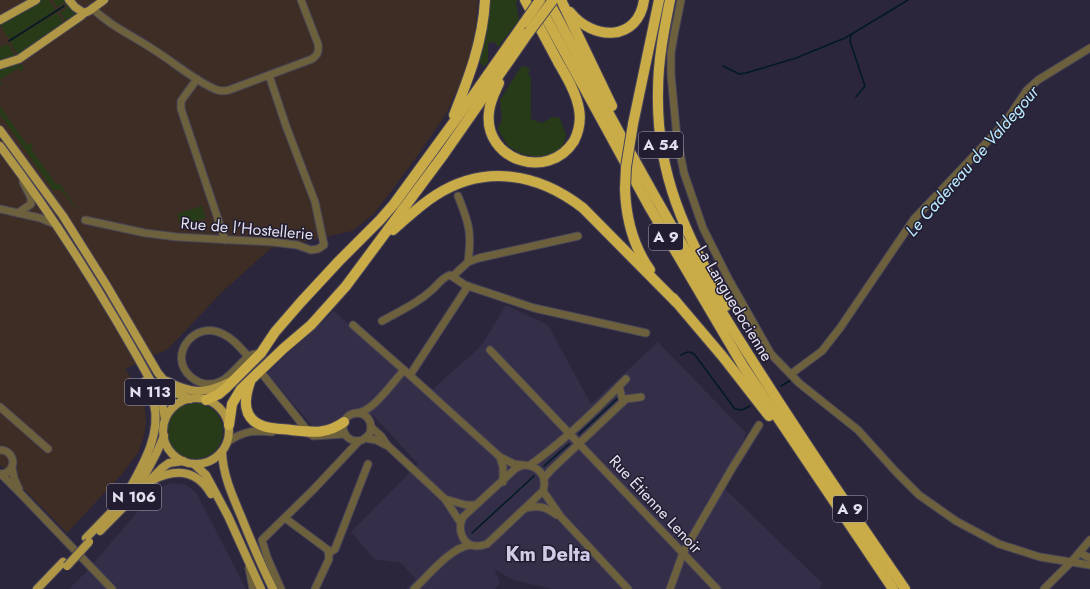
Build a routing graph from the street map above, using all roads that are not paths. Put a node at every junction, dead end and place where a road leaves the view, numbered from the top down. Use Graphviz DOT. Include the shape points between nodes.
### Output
graph roads {
  1 [pos="36,0"];
  2 [pos="69,0"];
  3 [pos="104,0"];
  4 [pos="301,0"];
  5 [pos="485,0"];
  6 [pos="525,0"];
  7 [pos="536,0"];
  8 [pos="540,0"];
  9 [pos="548,0"];
  10 [pos="558,0"];
  11 [pos="644,0"];
  12 [pos="659,0"];
  13 [pos="670,0"];
  14 [pos="681,0"];
  15 [pos="91,4"];
  16 [pos="84,13"];
  17 [pos="0,20"];
  18 [pos="526,28"];
  19 [pos="1090,48"];
  20 [pos="0,65"];
  21 [pos="505,66"];
  22 [pos="269,75"];
  23 [pos="197,79"];
  24 [pos="0,130"];
  25 [pos="445,134"];
  26 [pos="0,146"];
  27 [pos="18,171"];
  28 [pos="641,172"];
  29 [pos="458,196"];
  30 [pos="1,209"];
  31 [pos="18,213"];
  32 [pos="85,220"];
  33 [pos="55,224"];
  34 [pos="578,236"];
  35 [pos="225,240"];
  36 [pos="377,244"];
  37 [pos="468,262"];
  38 [pos="453,276"];
  39 [pos="468,286"];
  40 [pos="99,290"];
  41 [pos="676,302"];
  42 [pos="382,321"];
  43 [pos="353,325"];
  44 [pos="735,332"];
  45 [pos="646,333"];
  46 [pos="490,350"];
  47 [pos="261,353"];
  48 [pos="246,354"];
  49 [pos="404,370"];
  50 [pos="791,374"];
  51 [pos="410,375"];
  52 [pos="264,376"];
  53 [pos="252,378"];
  54 [pos="626,378"];
  55 [pos="162,379"];
  56 [pos="234,380"];
  57 [pos="619,386"];
  58 [pos="641,397"];
  59 [pos="190,399"];
  60 [pos="206,400"];
  61 [pos="623,402"];
  62 [pos="372,406"];
  63 [pos="0,407"];
  64 [pos="358,413"];
  65 [pos="165,419"];
  66 [pos="368,419"];
  67 [pos="344,422"];
  68 [pos="229,425"];
  69 [pos="759,425"];
  70 [pos="371,427"];
  71 [pos="310,434"];
  72 [pos="164,436"];
  73 [pos="347,436"];
  74 [pos="571,436"];
  75 [pos="362,440"];
  76 [pos="227,442"];
  77 [pos="580,444"];
  78 [pos="387,446"];
  79 [pos="48,449"];
  80 [pos="0,450"];
  81 [pos="222,452"];
  82 [pos="348,452"];
  83 [pos="500,458"];
  84 [pos="183,461"];
  85 [pos="194,464"];
  86 [pos="368,464"];
  87 [pos="526,465"];
  88 [pos="809,466"];
  89 [pos="12,468"];
  90 [pos="1,474"];
  91 [pos="544,478"];
  92 [pos="149,482"];
  93 [pos="503,482"];
  94 [pos="543,491"];
  95 [pos="20,492"];
  96 [pos="124,499"];
  97 [pos="445,499"];
  98 [pos="475,505"];
  99 [pos="526,508"];
  100 [pos="228,516"];
  101 [pos="560,517"];
  102 [pos="285,518"];
  103 [pos="460,522"];
  104 [pos="460,534"];
  105 [pos="87,540"];
  106 [pos="1090,540"];
  107 [pos="470,545"];
  108 [pos="329,553"];
  109 [pos="683,553"];
  110 [pos="1080,553"];
  111 [pos="449,555"];
  112 [pos="247,558"];
  113 [pos="1090,558"];
  114 [pos="1072,561"];
  115 [pos="65,564"];
  116 [pos="1090,565"];
  117 [pos="37,589"];
  118 [pos="44,589"];
  119 [pos="112,589"];
  120 [pos="253,589"];
  121 [pos="261,589"];
  122 [pos="273,589"];
  123 [pos="281,589"];
  124 [pos="315,589"];
  125 [pos="414,589"];
  126 [pos="628,589"];
  127 [pos="670,589"];
  128 [pos="717,589"];
  129 [pos="893,589"];
  130 [pos="905,589"];
  131 [pos="1044,589"];
  1 -- 17 [label="main road"];
  2 -- 16 [label="main road"];
  3 -- 15 [label="main road"];
  4 -- 22 [label="street" via="319,51 312,59"];
  5 -- 25 [label="highway" via="473,66 453,120"];
  6 -- 21 [label="highway" via="578,101 579,127 571,144 562,154 542,162 523,162 507,154 495,141 489,113"];
  7 -- 88 [label="highway, La Languedocienne / A 9" via="688,275 743,366"];
  8 -- 18 [label="highway, bridge"];
  9 -- 28 [label="highway, La Languedocienne / A 9"];
  10 -- 11 [label="highway" via="583,25 610,33 628,27 641,10"];
  10 -- 18 [label="highway, bridge"];
  10 -- 28 [label="highway" via="603,87"];
  12 -- 41 [label="highway, A 54, bridge" via="633,124 625,189 629,223 638,250"];
  13 -- 44 [label="highway, A 54" via="661,51 658,90 659,128 665,165 685,228 726,306"];
  14 -- 50 [label="street" via="674,35 671,75 677,138 684,173 703,228 728,278 771,354"];
  15 -- 16 [label="main road" via="89,11"];
  15 -- 23 [label="street" via="110,24 152,48"];
  16 -- 20 [label="main road" via="19,59"];
  18 -- 21 [label="highway"];
  18 -- 25 [label="highway"];
  19 -- 50 [label="street" via="1038,80 1027,90 1004,124 914,219 822,351"];
  21 -- 36 [label="highway"];
  22 -- 23 [label="street" via="223,91"];
  22 -- 35 [label="street, Rue de l'Hostellerie" via="315,202 324,245 311,250 297,245 272,242"];
  23 -- 35 [label="street" via="181,101 181,109"];
  24 -- 55 [label="main road" via="63,216"];
  25 -- 47 [label="highway" via="385,214 301,302"];
  26 -- 27 [label="main road"];
  27 -- 31 [label="street" via="32,200 31,204"];
  27 -- 33 [label="main road"];
  28 -- 44 [label="highway, La Languedocienne / A 9"];
  29 -- 37 [label="street" via="469,226 471,241"];
  30 -- 31 [label="street"];
  31 -- 33 [label="street"];
  32 -- 35 [label="street, Rue de l'Hostellerie" via="145,233"];
  33 -- 40 [label="main road"];
  34 -- 37 [label="street"];
  36 -- 41 [label="highway" via="426,202 455,185 490,176 525,179 552,188 583,208"];
  36 -- 53 [label="highway" via="346,286 311,324"];
  37 -- 38 [label="street"];
  38 -- 39 [label="street"];
  38 -- 42 [label="street" via="443,278 411,306"];
  39 -- 45 [label="street" via="534,308"];
  39 -- 51 [label="street"];
  40 -- 65 [label="main road" via="158,394"];
  40 -- 96 [label="main road, N 113" via="149,389 156,417 147,454"];
  41 -- 88 [label="highway, A 54"];
  43 -- 49 [label="street"];
  44 -- 130 [label="highway, La Languedocienne / A 9" via="817,461"];
  46 -- 74 [label="street, Rue Étienne Lenoir"];
  47 -- 48 [label="street" via="250,355 224,380 209,385 194,380 183,366 186,342 199,332 207,330 224,334"];
  47 -- 56 [label="highway"];
  49 -- 51 [label="street"];
  49 -- 62 [label="street"];
  50 -- 114 [label="street" via="858,430 919,495 956,522 999,544 1040,557"];
  51 -- 83 [label="street"];
  52 -- 71 [label="street"];
  53 -- 68 [label="highway" via="241,389 232,404"];
  53 -- 71 [label="highway" via="245,399 252,419 268,428"];
  54 -- 57 [label="street"];
  55 -- 56 [label="main road, N 113" via="182,388 203,391"];
  55 -- 59 [label="main road" via="174,392"];
  56 -- 60 [label="highway" via="219,394"];
  57 -- 61 [label="street"];
  57 -- 74 [label="street"];
  58 -- 61 [label="street" via="626,399"];
  59 -- 60 [label="main road"];
  59 -- 65 [label="main road" via="182,400 170,410"];
  60 -- 68 [label="main road" via="223,411"];
  61 -- 77 [label="street"];
  62 -- 64 [label="street"];
  62 -- 66 [label="street"];
  63 -- 79 [label="street"];
  64 -- 66 [label="street"];
  64 -- 67 [label="street" via="349,415"];
  65 -- 72 [label="main road"];
  66 -- 70 [label="street"];
  67 -- 71 [label="highway" via="326,432"];
  67 -- 73 [label="street" via="343,430"];
  68 -- 76 [label="main road"];
  69 -- 109 [label="street"];
  70 -- 75 [label="street"];
  70 -- 78 [label="street"];
  71 -- 73 [label="street"];
  71 -- 76 [label="street" via="249,431"];
  72 -- 84 [label="main road" via="167,447"];
  72 -- 96 [label="main road, N 106" via="146,473"];
  73 -- 75 [label="street"];
  73 -- 82 [label="street"];
  74 -- 77 [label="street, Rue Étienne Lenoir"];
  74 -- 87 [label="street"];
  75 -- 78 [label="street" via="376,440"];
  75 -- 82 [label="street"];
  76 -- 81 [label="main road"];
  77 -- 91 [label="street"];
  77 -- 109 [label="street, Rue Étienne Lenoir"];
  78 -- 97 [label="street"];
  80 -- 89 [label="street" via="11,455"];
  81 -- 85 [label="main road" via="203,463"];
  81 -- 122 [label="main road" via="229,487"];
  82 -- 102 [label="street"];
  83 -- 87 [label="street" via="514,464"];
  83 -- 93 [label="street"];
  84 -- 85 [label="main road"];
  84 -- 92 [label="main road, N 106" via="169,463"];
  85 -- 100 [label="main road" via="206,475"];
  86 -- 108 [label="street" via="335,549"];
  87 -- 91 [label="street" via="536,468"];
  87 -- 93 [label="street" via="516,468"];
  88 -- 129 [label="highway, La Languedocienne / A 9"];
  89 -- 90 [label="street" via="8,473"];
  89 -- 95 [label="street"];
  90 -- 95 [label="street"];
  91 -- 94 [label="street"];
  92 -- 100 [label="main road" via="172,472 192,475 208,489 218,507"];
  92 -- 105 [label="main road, N 106"];
  93 -- 98 [label="street"];
  94 -- 99 [label="street"];
  94 -- 101 [label="street"];
  95 -- 119 [label="street"];
  96 -- 105 [label="main road, N 106"];
  97 -- 98 [label="street"];
  97 -- 103 [label="street"];
  98 -- 103 [label="street"];
  99 -- 101 [label="street" via="546,508"];
  99 -- 107 [label="street" via="486,544"];
  100 -- 112 [label="main road"];
  101 -- 126 [label="street"];
  102 -- 108 [label="street"];
  102 -- 123 [label="street" via="262,540"];
  103 -- 104 [label="street"];
  104 -- 107 [label="street"];
  104 -- 111 [label="street"];
  105 -- 115 [label="main road, N 106, bridge"];
  106 -- 110 [label="street"];
  107 -- 111 [label="street" via="459,548"];
  108 -- 124 [label="street" via="329,559"];
  109 -- 127 [label="street"];
  109 -- 128 [label="street, Rue Étienne Lenoir"];
  110 -- 113 [label="street"];
  110 -- 114 [label="street"];
  111 -- 125 [label="street"];
  112 -- 120 [label="street"];
  112 -- 121 [label="main road"];
  114 -- 116 [label="street"];
  114 -- 131 [label="street"];
  115 -- 117 [label="main road, N 106"];
  115 -- 118 [label="main road, N 106"];
}
